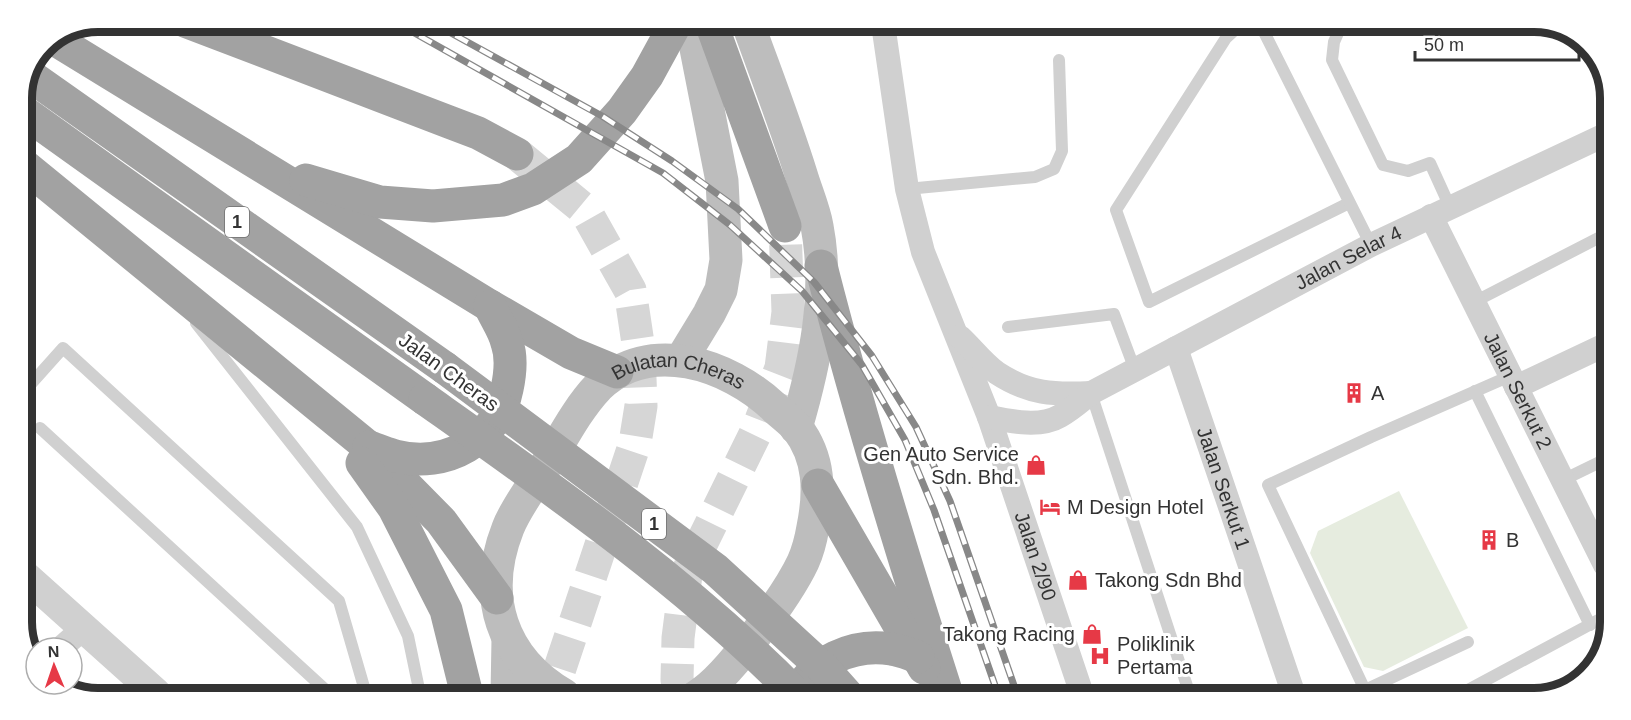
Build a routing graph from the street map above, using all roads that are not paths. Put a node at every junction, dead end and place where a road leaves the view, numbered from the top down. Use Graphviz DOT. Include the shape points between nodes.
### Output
graph roads {
  1 [pos="214,32"];
  2 [pos="671,32"];
  3 [pos="693,32"];
  4 [pos="714,32"];
  5 [pos="751,32"];
  6 [pos="884,32"];
  7 [pos="1232,32"];
  8 [pos="1264,32"];
  9 [pos="1338,32"];
  10 [pos="61,43"];
  11 [pos="1059,60"];
  12 [pos="35,79"];
  13 [pos="32,118"];
  14 [pos="1599,138"];
  15 [pos="517,154"];
  16 [pos="258,165"];
  17 [pos="32,172"];
  18 [pos="907,189"];
  19 [pos="1349,203"];
  20 [pos="1441,211"];
  21 [pos="785,226"];
  22 [pos="1599,237"];
  23 [pos="1371,245"];
  24 [pos="821,266"];
  25 [pos="164,280"];
  26 [pos="1474,302"];
  27 [pos="490,306"];
  28 [pos="1008,327"];
  29 [pos="954,332"];
  30 [pos="1599,347"];
  31 [pos="1176,348"];
  32 [pos="681,360"];
  33 [pos="1135,370"];
  34 [pos="617,372"];
  35 [pos="1513,382"];
  36 [pos="32,383"];
  37 [pos="1475,391"];
  38 [pos="1091,393"];
  39 [pos="324,410"];
  40 [pos="988,417"];
  41 [pos="40,428"];
  42 [pos="796,428"];
  43 [pos="366,445"];
  44 [pos="1600,462"];
  45 [pos="1563,480"];
  46 [pos="818,485"];
  47 [pos="1600,554"];
  48 [pos="32,582"];
  49 [pos="497,598"];
  50 [pos="1600,619"];
  51 [pos="1590,625"];
  52 [pos="84,628"];
  53 [pos="75,636"];
  54 [pos="508,639"];
  55 [pos="1468,642"];
  56 [pos="918,657"];
  57 [pos="150,688"];
  58 [pos="323,688"];
  59 [pos="364,688"];
  60 [pos="419,688"];
  61 [pos="466,688"];
  62 [pos="507,688"];
  63 [pos="552,688"];
  64 [pos="705,688"];
  65 [pos="789,688"];
  66 [pos="802,688"];
  67 [pos="841,688"];
  68 [pos="934,688"];
  69 [pos="945,688"];
  70 [pos="1080,688"];
  71 [pos="1188,688"];
  72 [pos="1292,688"];
  73 [pos="1362,688"];
  74 [pos="1377,688"];
  75 [pos="1472,688"];
  1 -- 15 [label="highway" via="478,133"];
  2 -- 16 [label="highway" via="622,111 579,159 533,189 503,200 433,206 380,202"];
  3 -- 32 [label="main road" via="722,181 726,260 721,290"];
  4 -- 21 [label="highway"];
  5 -- 24 [label="main road" via="817,226"];
  6 -- 18 [label="street, Jalan 2/90"];
  7 -- 19 [label="lane" via="1116,210 1149,302"];
  8 -- 19 [label="lane"];
  9 -- 20 [label="lane" via="1332,60 1383,165 1408,171 1430,163"];
  10 -- 16 [label="highway"];
  11 -- 18 [label="lane" via="1062,151 1054,169 1035,177"];
  12 -- 67 [label="highway, Jalan Cheras / 1, bridge" via="445,368 715,569"];
  13 -- 65 [label="highway, Jalan Cheras / 1, bridge" via="559,494 690,595"];
  14 -- 20 [label="street, Jalan Selar 4"];
  16 -- 27 [label="highway"];
  17 -- 25 [label="highway"];
  18 -- 29 [label="street, Jalan 2/90" via="922,252"];
  19 -- 23 [label="lane"];
  20 -- 23 [label="street, Jalan Selar 4"];
  20 -- 26 [label="street, Jalan Serkut 2"];
  22 -- 26 [label="lane"];
  23 -- 31 [label="street, Jalan Selar 4"];
  24 -- 42 [label="main road" via="817,346"];
  24 -- 69 [label="highway" via="846,366"];
  25 -- 39 [label="highway"];
  25 -- 60 [label="lane" via="357,527 408,636"];
  26 -- 35 [label="street, Jalan Serkut 2"];
  27 -- 34 [label="highway" via="571,353"];
  27 -- 43 [label="highway" via="507,344 510,363 505,398 487,431 456,453 436,458 396,456"];
  28 -- 33 [label="lane" via="1114,314"];
  29 -- 38 [label="street, Jalan Selar 4" via="995,372 1027,388 1059,395"];
  29 -- 40 [label="street, Jalan 2/90"];
  30 -- 35 [label="street"];
  31 -- 33 [label="street, Jalan Selar 4"];
  31 -- 72 [label="street, Jalan Serkut 1"];
  32 -- 34 [label="main road, Bulatan Cheras" via="638,363"];
  32 -- 42 [label="main road, Bulatan Cheras" via="740,383"];
  33 -- 38 [label="street, Jalan Selar 4"];
  34 -- 49 [label="main road, Bulatan Cheras" via="598,387 580,411 508,526 499,558"];
  35 -- 37 [label="lane"];
  35 -- 45 [label="street, Jalan Serkut 2"];
  36 -- 59 [label="lane" via="63,348 339,601"];
  37 -- 51 [label="lane"];
  37 -- 73 [label="lane" via="1268,485"];
  38 -- 40 [label="street, Jalan Selar 4" via="1058,418 1030,423"];
  38 -- 71 [label="lane"];
  39 -- 43 [label="highway"];
  39 -- 61 [label="highway" via="394,508 446,610"];
  40 -- 70 [label="street, Jalan 2/90"];
  41 -- 58 [label="lane"];
  42 -- 46 [label="main road, Bulatan Cheras" via="814,458"];
  43 -- 49 [label="highway" via="441,521"];
  44 -- 45 [label="lane"];
  45 -- 47 [label="street, Jalan Serkut 2"];
  46 -- 56 [label="highway"];
  46 -- 64 [label="main road, Bulatan Cheras" via="812,535 803,562 733,663"];
  48 -- 52 [label="street"];
  49 -- 54 [label="main road, Bulatan Cheras"];
  50 -- 51 [label="lane"];
  51 -- 75 [label="lane"];
  52 -- 53 [label="street"];
  52 -- 57 [label="street"];
  54 -- 62 [label="main road"];
  54 -- 63 [label="main road, Bulatan Cheras" via="528,667"];
  55 -- 74 [label="lane"];
  56 -- 66 [label="highway" via="893,649 853,650 812,673"];
  56 -- 68 [label="highway"];
}
